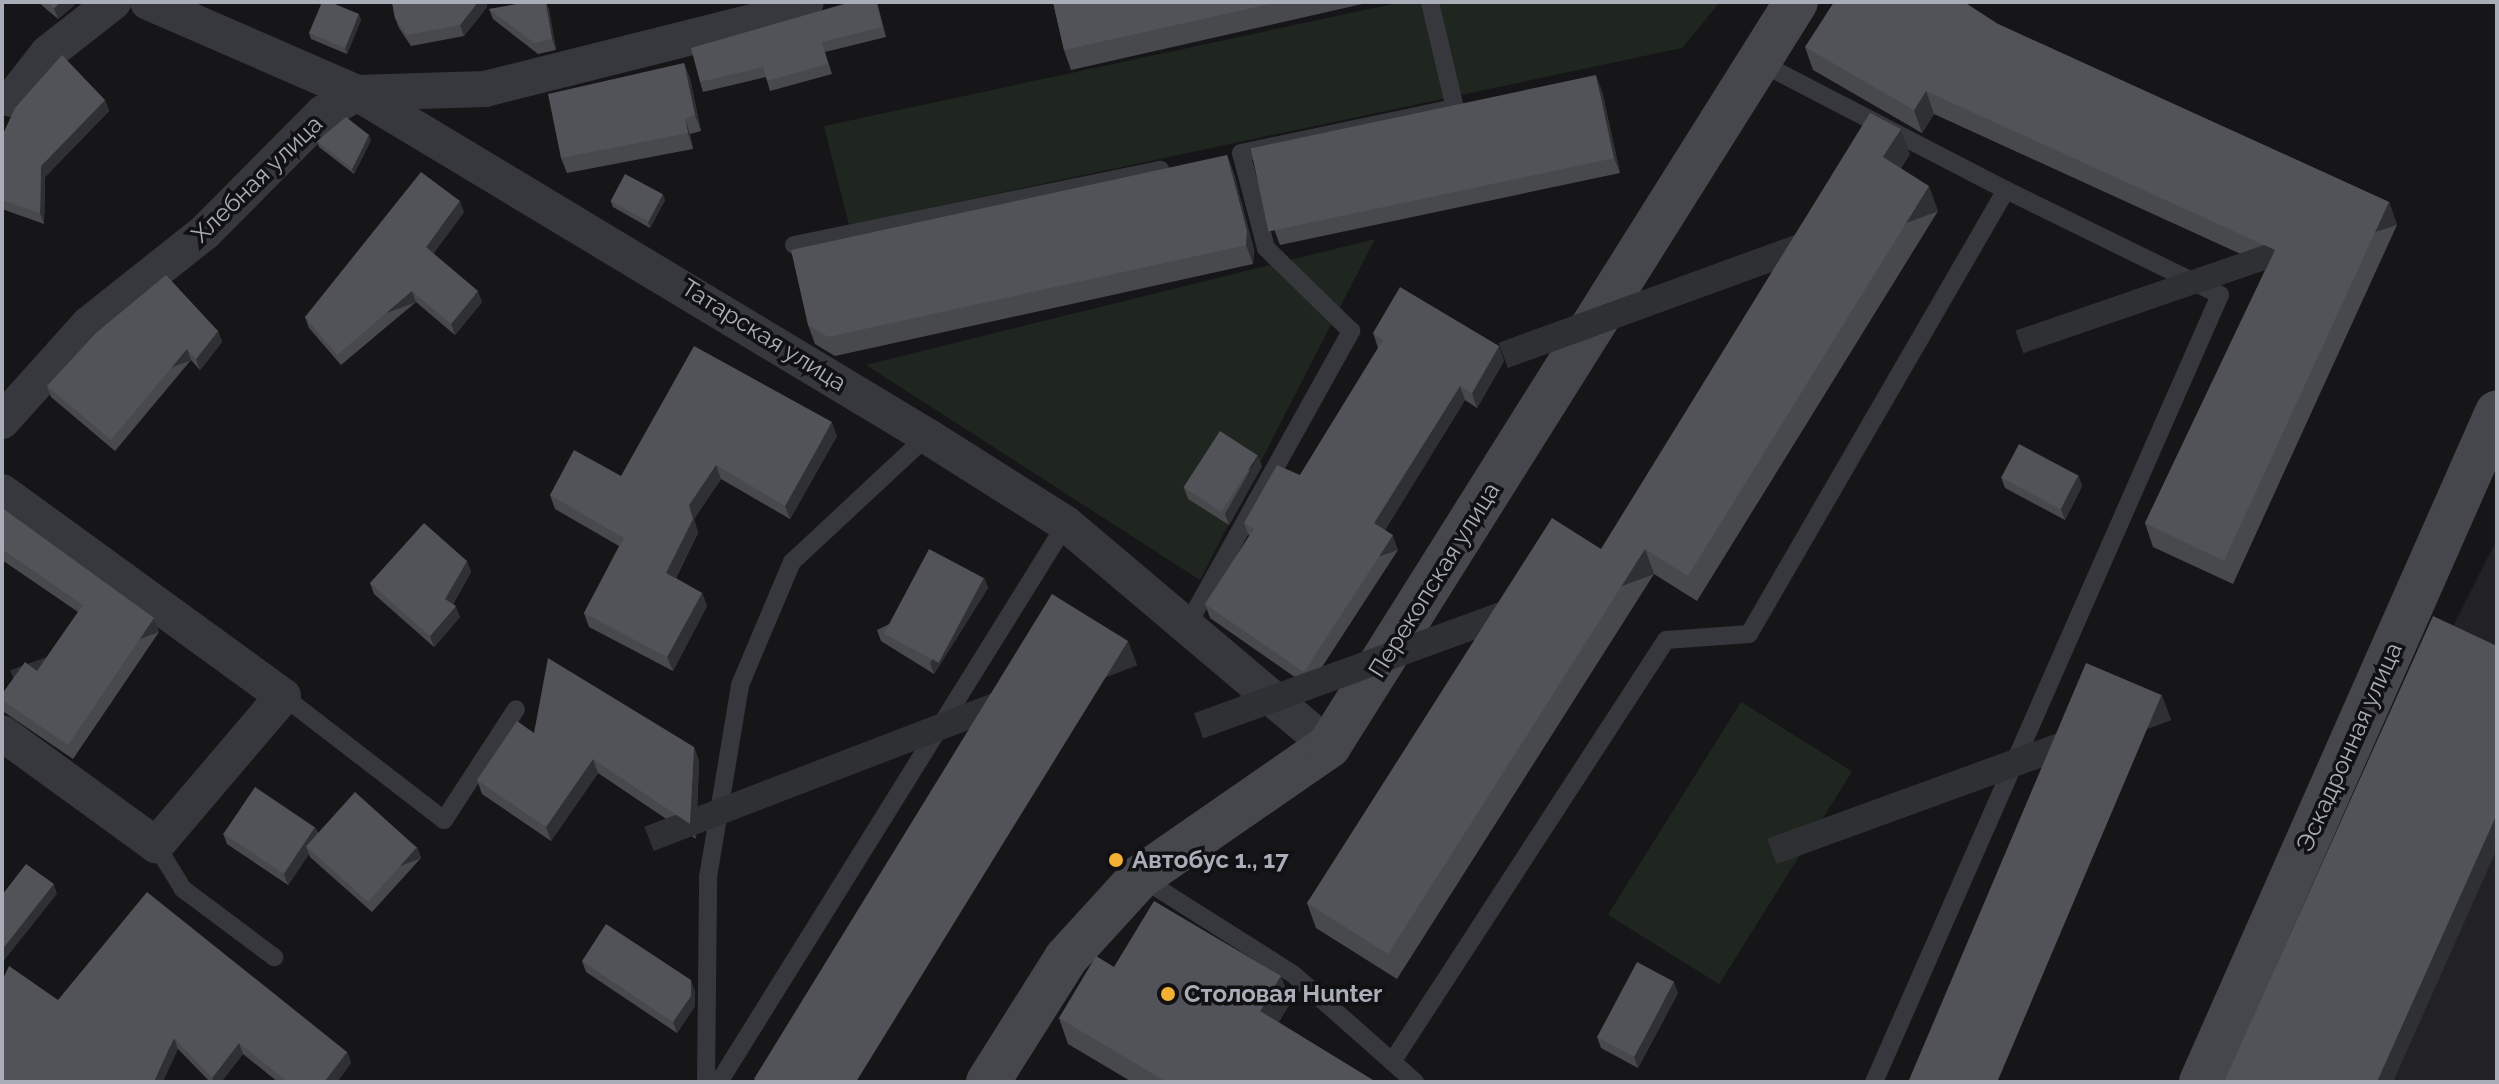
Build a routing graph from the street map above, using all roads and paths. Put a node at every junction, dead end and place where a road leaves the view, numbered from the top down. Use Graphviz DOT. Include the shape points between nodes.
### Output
graph roads {
  1 [pos="113,2"];
  2 [pos="148,2"];
  3 [pos="806,2"];
  4 [pos="1430,2"];
  5 [pos="1796,2"];
  6 [pos="1759,62"];
  7 [pos="357,93"];
  8 [pos="12,99"];
  9 [pos="1179,166"];
  10 [pos="2006,190"];
  11 [pos="794,245"];
  12 [pos="2497,412"];
  13 [pos="2,421"];
  14 [pos="927,436"];
  15 [pos="2,492"];
  16 [pos="1066,524"];
  17 [pos="1187,626"];
  18 [pos="283,696"];
  19 [pos="516,709"];
  20 [pos="2,733"];
  21 [pos="1329,746"];
  22 [pos="156,845"];
  23 [pos="1140,877"];
  24 [pos="274,957"];
  25 [pos="1392,1062"];
  26 [pos="706,1082"];
  27 [pos="719,1082"];
  28 [pos="988,1082"];
  29 [pos="1415,1082"];
  30 [pos="1874,1082"];
  31 [pos="2201,1082"];
  1 -- 8 [label="street" via="48,53"];
  2 -- 7 [label="street, Татарская улица"];
  3 -- 7 [label="street, Хлебная улица" via="721,31 485,89"];
  4 -- 17 [label="lane" via="1455,108 1233,155 1266,248 1351,331"];
  5 -- 6 [label="main road, Перекопская улица"];
  6 -- 10 [label="lane"];
  6 -- 21 [label="main road, Перекопская улица"];
  7 -- 13 [label="street, Хлебная улица" via="323,113 205,232 89,324"];
  7 -- 14 [label="street, Татарская улица"];
  9 -- 11 [label="lane"];
  10 -- 25 [label="lane" via="1749,634 1666,640"];
  10 -- 30 [label="lane" via="2220,295"];
  12 -- 31 [label="main road, Эскадронная улица"];
  14 -- 16 [label="street, Татарская улица"];
  14 -- 26 [label="lane" via="792,562 740,685 708,877"];
  15 -- 18 [label="street"];
  16 -- 17 [label="street, Татарская улица"];
  16 -- 27 [label="lane"];
  17 -- 21 [label="street, Татарская улица"];
  18 -- 19 [label="lane" via="444,820"];
  18 -- 22 [label="street"];
  20 -- 22 [label="street"];
  21 -- 23 [label="main road, Перекопская улица"];
  22 -- 24 [label="lane" via="183,889"];
  23 -- 25 [label="lane" via="1293,974"];
  23 -- 28 [label="main road, Перекопская улица" via="1066,958"];
  25 -- 29 [label="lane"];
}
